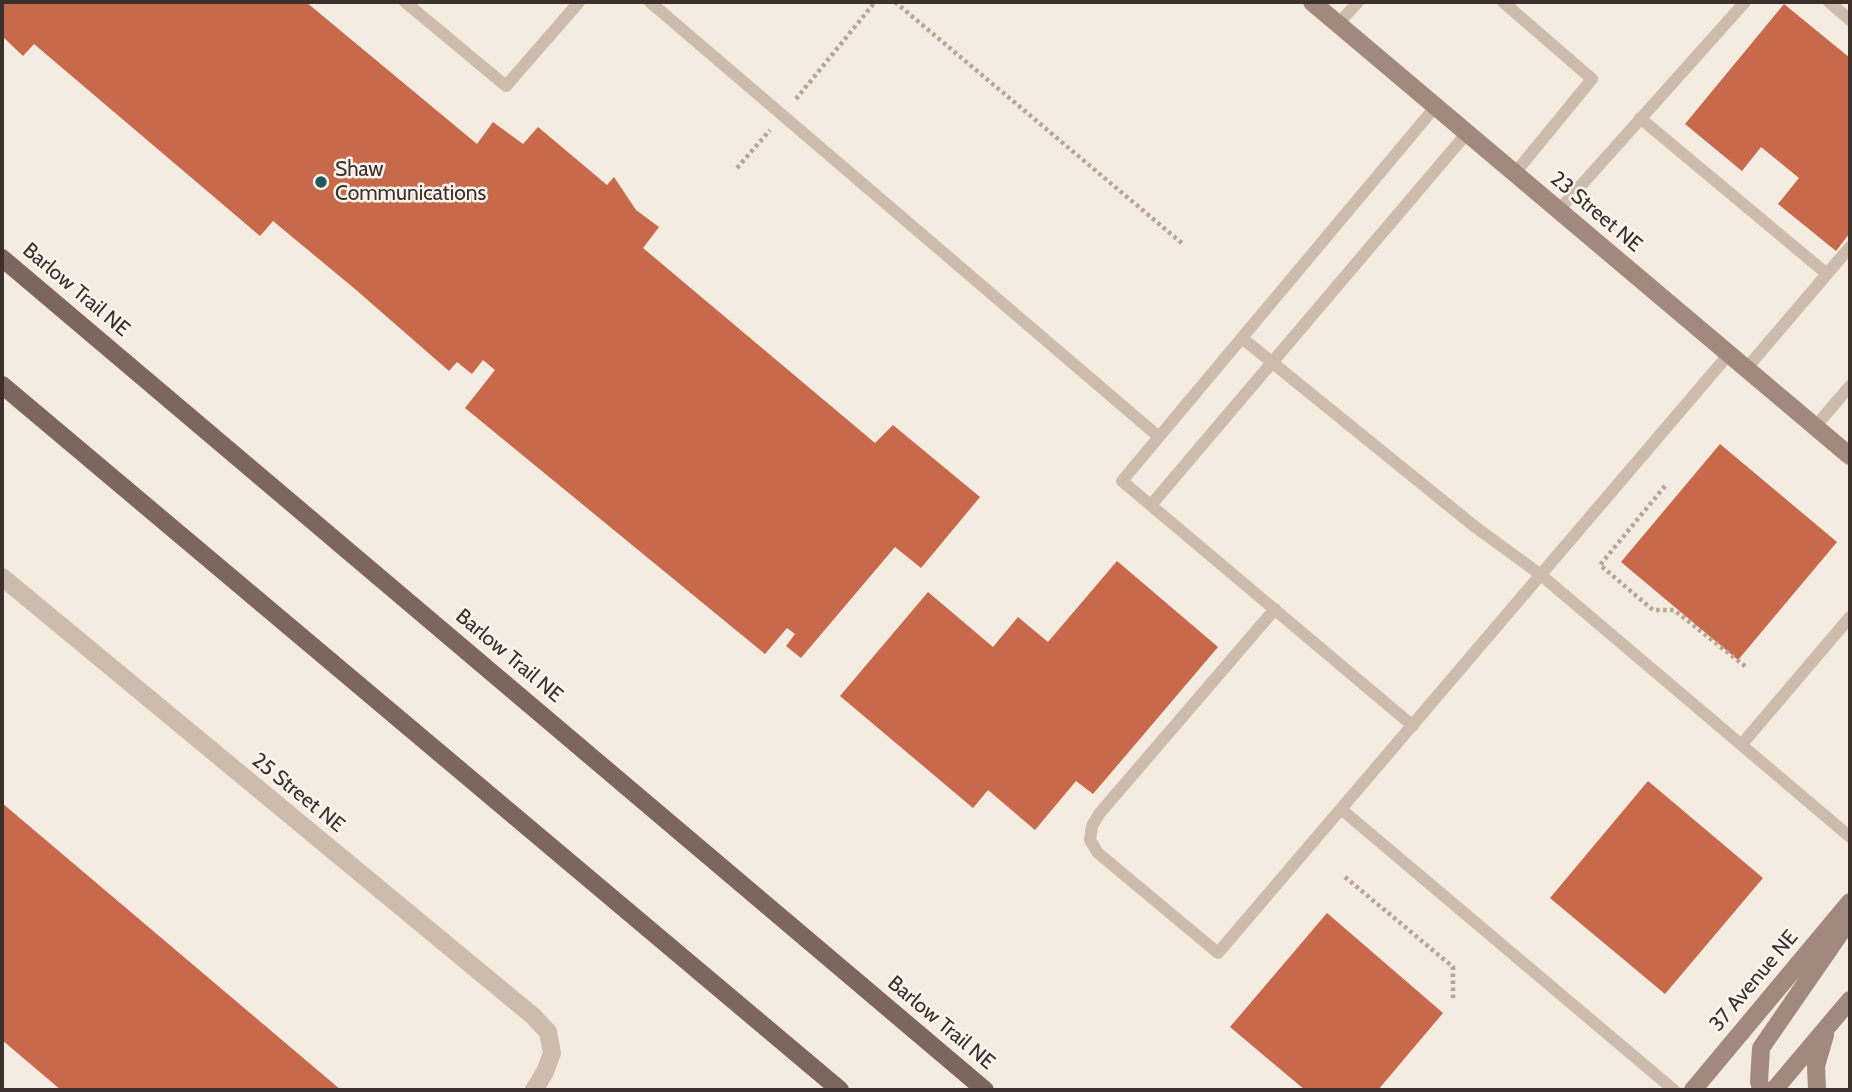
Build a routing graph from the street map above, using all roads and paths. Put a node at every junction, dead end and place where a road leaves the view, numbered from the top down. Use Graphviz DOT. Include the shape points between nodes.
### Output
graph roads {
  1 [pos="405,2"];
  2 [pos="579,2"];
  3 [pos="650,2"];
  4 [pos="875,2"];
  5 [pos="895,2"];
  6 [pos="1312,2"];
  7 [pos="1358,2"];
  8 [pos="1503,2"];
  9 [pos="1745,2"];
  10 [pos="1829,2"];
  11 [pos="1850,20"];
  12 [pos="1338,24"];
  13 [pos="1436,106"];
  14 [pos="782,115"];
  15 [pos="1640,118"];
  16 [pos="1467,133"];
  17 [pos="737,168"];
  18 [pos="1515,173"];
  19 [pos="1559,210"];
  20 [pos="1183,244"];
  21 [pos="1850,247"];
  22 [pos="2,258"];
  23 [pos="1827,274"];
  24 [pos="1242,338"];
  25 [pos="1729,354"];
  26 [pos="1272,364"];
  27 [pos="1746,369"];
  28 [pos="2,385"];
  29 [pos="1850,386"];
  30 [pos="1815,427"];
  31 [pos="1159,437"];
  32 [pos="1850,456"];
  33 [pos="1665,486"];
  34 [pos="1152,505"];
  35 [pos="1541,575"];
  36 [pos="2,578"];
  37 [pos="1275,609"];
  38 [pos="1850,617"];
  39 [pos="1745,667"];
  40 [pos="1413,726"];
  41 [pos="1742,744"];
  42 [pos="1342,809"];
  43 [pos="1850,837"];
  44 [pos="1345,877"];
  45 [pos="1850,902"];
  46 [pos="1850,919"];
  47 [pos="1453,998"];
  48 [pos="1850,1000"];
  49 [pos="1826,1029"];
  50 [pos="534,1090"];
  51 [pos="840,1090"];
  52 [pos="985,1090"];
  53 [pos="1674,1090"];
  54 [pos="1693,1090"];
  55 [pos="1762,1090"];
  56 [pos="1774,1090"];
  57 [pos="1817,1090"];
  1 -- 2 [label="lane" via="506,86"];
  3 -- 14 [label="lane"];
  4 -- 14 [label="path"];
  5 -- 20 [label="path"];
  6 -- 12 [label="street, 23 Street NE"];
  7 -- 12 [label="lane"];
  8 -- 18 [label="lane" via="1591,79"];
  9 -- 15 [label="lane"];
  10 -- 11 [label="lane"];
  12 -- 13 [label="street, 23 Street NE"];
  13 -- 16 [label="street, 23 Street NE"];
  13 -- 24 [label="lane"];
  14 -- 17 [label="path"];
  14 -- 31 [label="lane"];
  15 -- 19 [label="lane"];
  15 -- 23 [label="lane"];
  16 -- 18 [label="street, 23 Street NE"];
  16 -- 26 [label="lane"];
  18 -- 19 [label="street, 23 Street NE"];
  19 -- 25 [label="street, 23 Street NE"];
  21 -- 23 [label="lane"];
  22 -- 52 [label="main road, Barlow Trail NE"];
  23 -- 27 [label="lane"];
  24 -- 26 [label="lane"];
  24 -- 31 [label="lane"];
  25 -- 27 [label="street, 23 Street NE"];
  25 -- 35 [label="lane"];
  26 -- 34 [label="lane"];
  26 -- 35 [label="lane" via="1462,518"];
  27 -- 30 [label="street, 23 Street NE"];
  28 -- 51 [label="main road"];
  29 -- 30 [label="lane"];
  30 -- 32 [label="street, 23 Street NE"];
  31 -- 34 [label="lane" via="1122,481"];
  33 -- 39 [label="path" via="1600,565 1653,610 1674,610"];
  34 -- 37 [label="lane"];
  35 -- 40 [label="lane"];
  35 -- 41 [label="lane"];
  36 -- 50 [label="street, 25 Street NE" via="533,1016 548,1032 552,1053"];
  37 -- 40 [label="lane"];
  37 -- 42 [label="lane" via="1099,814 1090,840 1098,853 1218,953"];
  38 -- 41 [label="lane"];
  40 -- 42 [label="lane"];
  41 -- 43 [label="lane"];
  42 -- 53 [label="lane"];
  44 -- 47 [label="path" via="1453,967"];
  45 -- 54 [label="street, 37 Avenue NE"];
  46 -- 55 [label="street" via="1761,1048"];
  48 -- 49 [label="street"];
  49 -- 56 [label="street"];
  49 -- 57 [label="street" via="1816,1066"];
}
